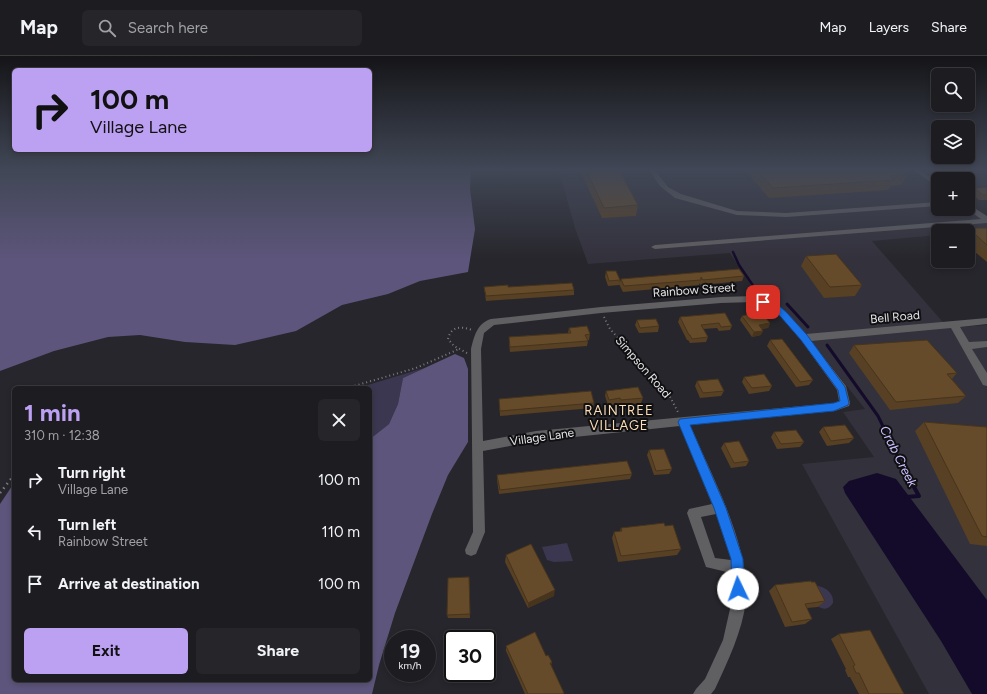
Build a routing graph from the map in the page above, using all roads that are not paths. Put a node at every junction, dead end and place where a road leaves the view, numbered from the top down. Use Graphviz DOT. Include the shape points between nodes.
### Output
graph roads {
  1 [pos="691,200"];
  2 [pos="931,205"];
  3 [pos="975,208"];
  4 [pos="987,209"];
  5 [pos="975,211"];
  6 [pos="987,221"];
  7 [pos="656,247"];
  8 [pos="987,321"];
  9 [pos="954,324"];
  10 [pos="804,338"];
  11 [pos="987,344"];
  12 [pos="966,346"];
  13 [pos="987,382"];
  14 [pos="845,403"];
  15 [pos="683,422"];
  16 [pos="478,447"];
  17 [pos="720,508"];
  18 [pos="471,550"];
  19 [pos="737,568"];
  20 [pos="701,694"];
  1 -- 2 [label="street" via="737,213 786,215"];
  3 -- 4 [label="street"];
  5 -- 6 [label="street"];
  6 -- 7 [label="street"];
  8 -- 9 [label="street, Bell Road"];
  9 -- 10 [label="street, Bell Road"];
  9 -- 12 [label="street"];
  10 -- 14 [label="street, Rainbow Street" via="842,389"];
  10 -- 16 [label="street, Rainbow Street" via="772,304 754,299 601,310 491,322 480,332 476,349"];
  11 -- 12 [label="street"];
  12 -- 13 [label="street"];
  14 -- 15 [label="street, Village Lane" via="834,407"];
  15 -- 16 [label="street, Village Lane" via="536,436"];
  15 -- 17 [label="street"];
  16 -- 18 [label="street" via="479,532"];
  17 -- 19 [label="street" via="737,559"];
  17 -- 19 [label="street" via="693,513 710,563"];
  19 -- 20 [label="street" via="739,600 730,641 710,684"];
}
